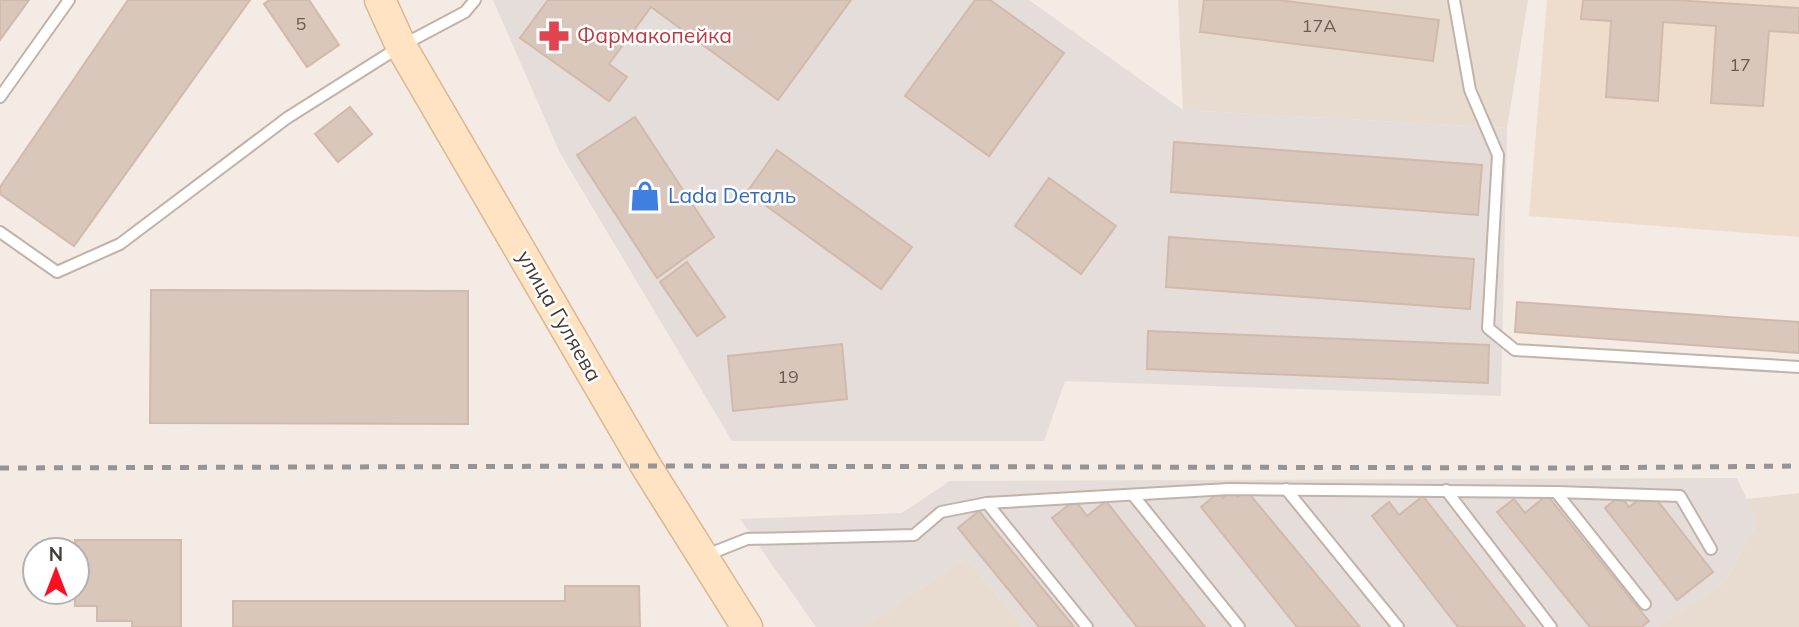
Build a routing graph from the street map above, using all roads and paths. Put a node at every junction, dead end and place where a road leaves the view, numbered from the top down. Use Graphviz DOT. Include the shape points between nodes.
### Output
graph roads {
  1 [pos="69,0"];
  2 [pos="380,0"];
  3 [pos="475,0"];
  4 [pos="1454,0"];
  5 [pos="401,46"];
  6 [pos="0,97"];
  7 [pos="0,232"];
  8 [pos="1799,367"];
  9 [pos="1286,489"];
  10 [pos="1446,490"];
  11 [pos="1556,492"];
  12 [pos="1133,495"];
  13 [pos="986,503"];
  14 [pos="1711,549"];
  15 [pos="704,556"];
  16 [pos="1645,604"];
  17 [pos="744,626"];
  18 [pos="1087,627"];
  19 [pos="1239,627"];
  20 [pos="1398,627"];
  21 [pos="1551,627"];
  1 -- 6 [label="lane"];
  2 -- 5 [label="main road, улица Гуляева"];
  3 -- 5 [label="lane" via="465,12"];
  4 -- 8 [label="lane" via="1470,90 1498,155 1489,328 1515,350"];
  5 -- 7 [label="lane" via="287,118 120,244 57,272"];
  5 -- 15 [label="main road, улица Гуляева" via="646,466"];
  9 -- 10 [label="lane"];
  9 -- 12 [label="lane"];
  9 -- 20 [label="lane"];
  10 -- 11 [label="lane"];
  10 -- 21 [label="lane"];
  11 -- 14 [label="lane" via="1680,496"];
  11 -- 16 [label="lane"];
  12 -- 13 [label="lane"];
  12 -- 19 [label="lane"];
  13 -- 15 [label="lane" via="941,512 914,535 747,539"];
  13 -- 18 [label="lane"];
  15 -- 17 [label="main road, улица Гуляева"];
}
